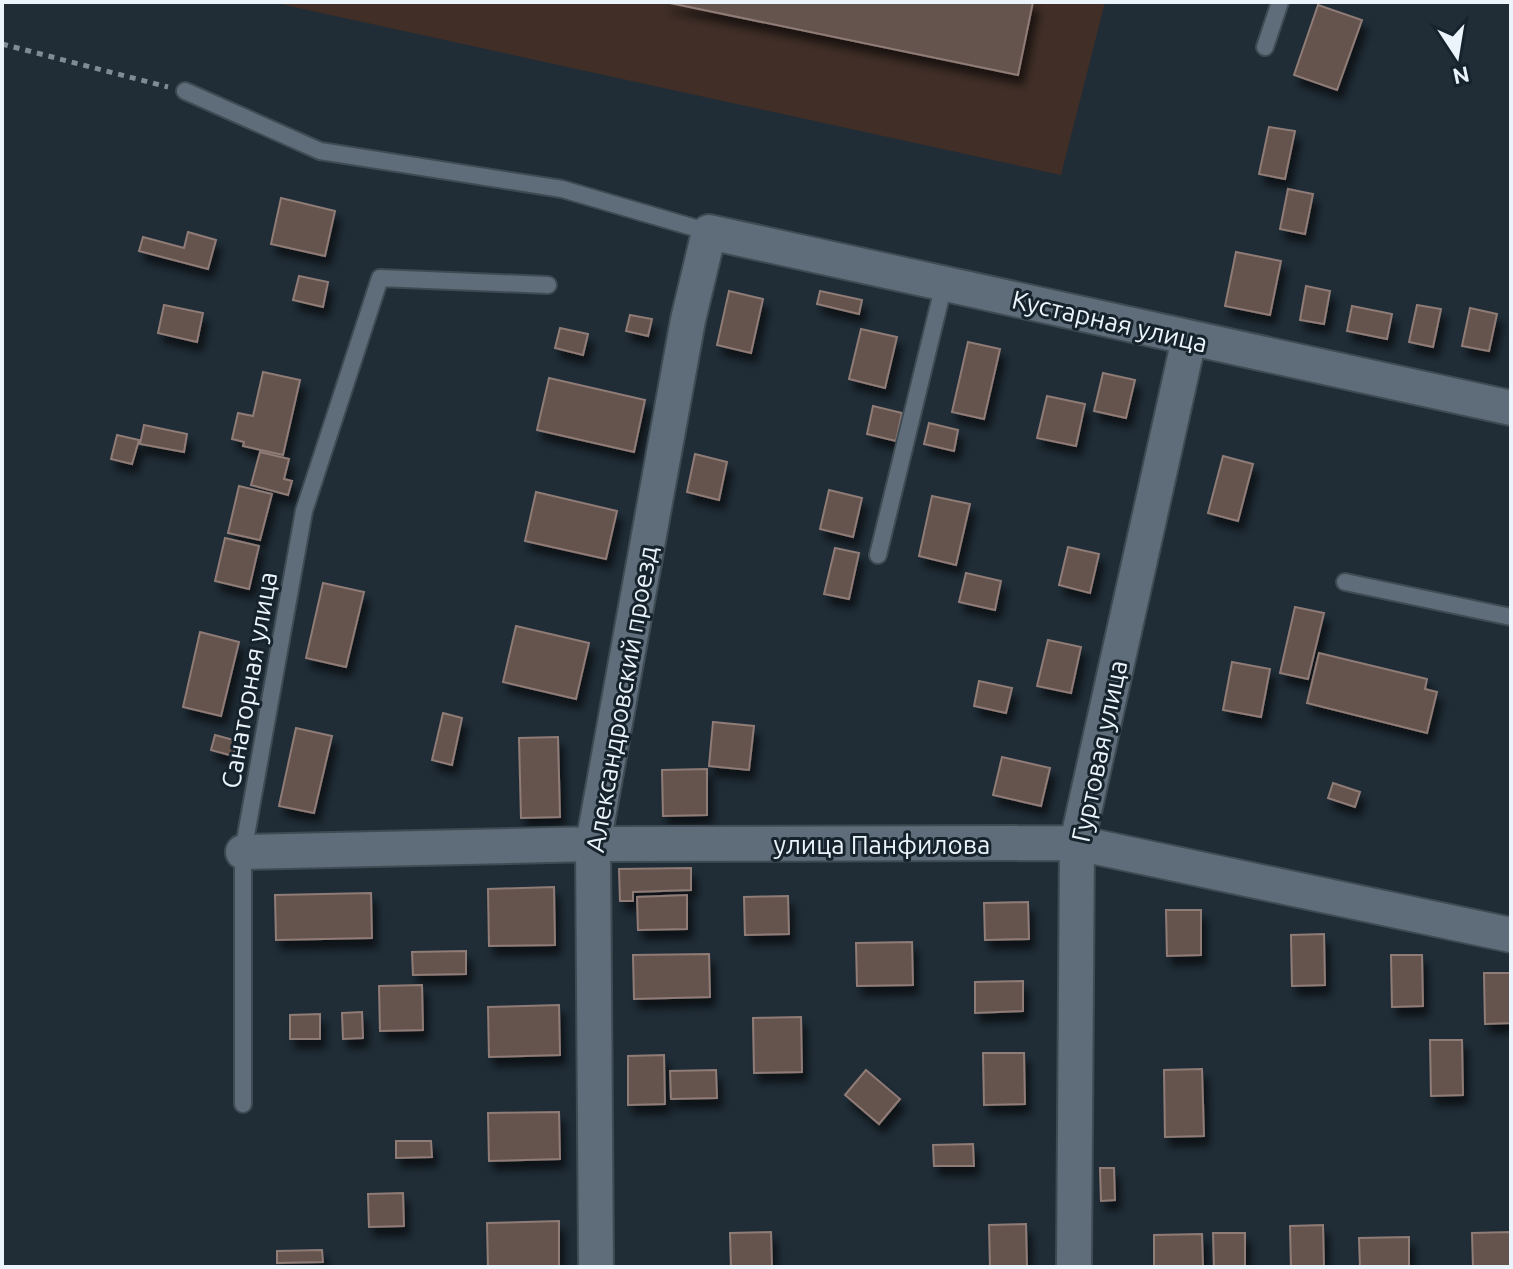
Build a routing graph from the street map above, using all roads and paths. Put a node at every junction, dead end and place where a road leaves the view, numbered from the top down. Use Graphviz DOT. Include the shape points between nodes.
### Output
graph roads {
  1 [pos="1280,2"];
  2 [pos="2,44"];
  3 [pos="1265,47"];
  4 [pos="185,91"];
  5 [pos="709,232"];
  6 [pos="944,284"];
  7 [pos="548,285"];
  8 [pos="1189,339"];
  9 [pos="1511,408"];
  10 [pos="878,555"];
  11 [pos="1345,582"];
  12 [pos="1511,617"];
  13 [pos="1077,843"];
  14 [pos="593,844"];
  15 [pos="243,852"];
  16 [pos="1511,935"];
  17 [pos="243,1104"];
  18 [pos="596,1267"];
  19 [pos="1074,1267"];
  1 -- 3 [label="lane"];
  2 -- 4 [label="path"];
  4 -- 5 [label="lane" via="320,151 562,189"];
  5 -- 6 [label="street, Кустарная улица"];
  5 -- 14 [label="street, Александровский проезд" via="688,320"];
  6 -- 8 [label="street, Кустарная улица"];
  6 -- 10 [label="lane"];
  7 -- 15 [label="lane, Санаторная улица" via="380,278 304,511"];
  8 -- 9 [label="street, Кустарная улица"];
  8 -- 13 [label="street, Гуртовая улица"];
  11 -- 12 [label="lane"];
  13 -- 14 [label="street, улица Панфилова"];
  13 -- 16 [label="street, улица Панфилова"];
  13 -- 19 [label="street, Гуртовая улица"];
  14 -- 15 [label="street, улица Панфилова"];
  14 -- 18 [label="street, Александровский проезд"];
  15 -- 17 [label="lane, Санаторная улица"];
}
